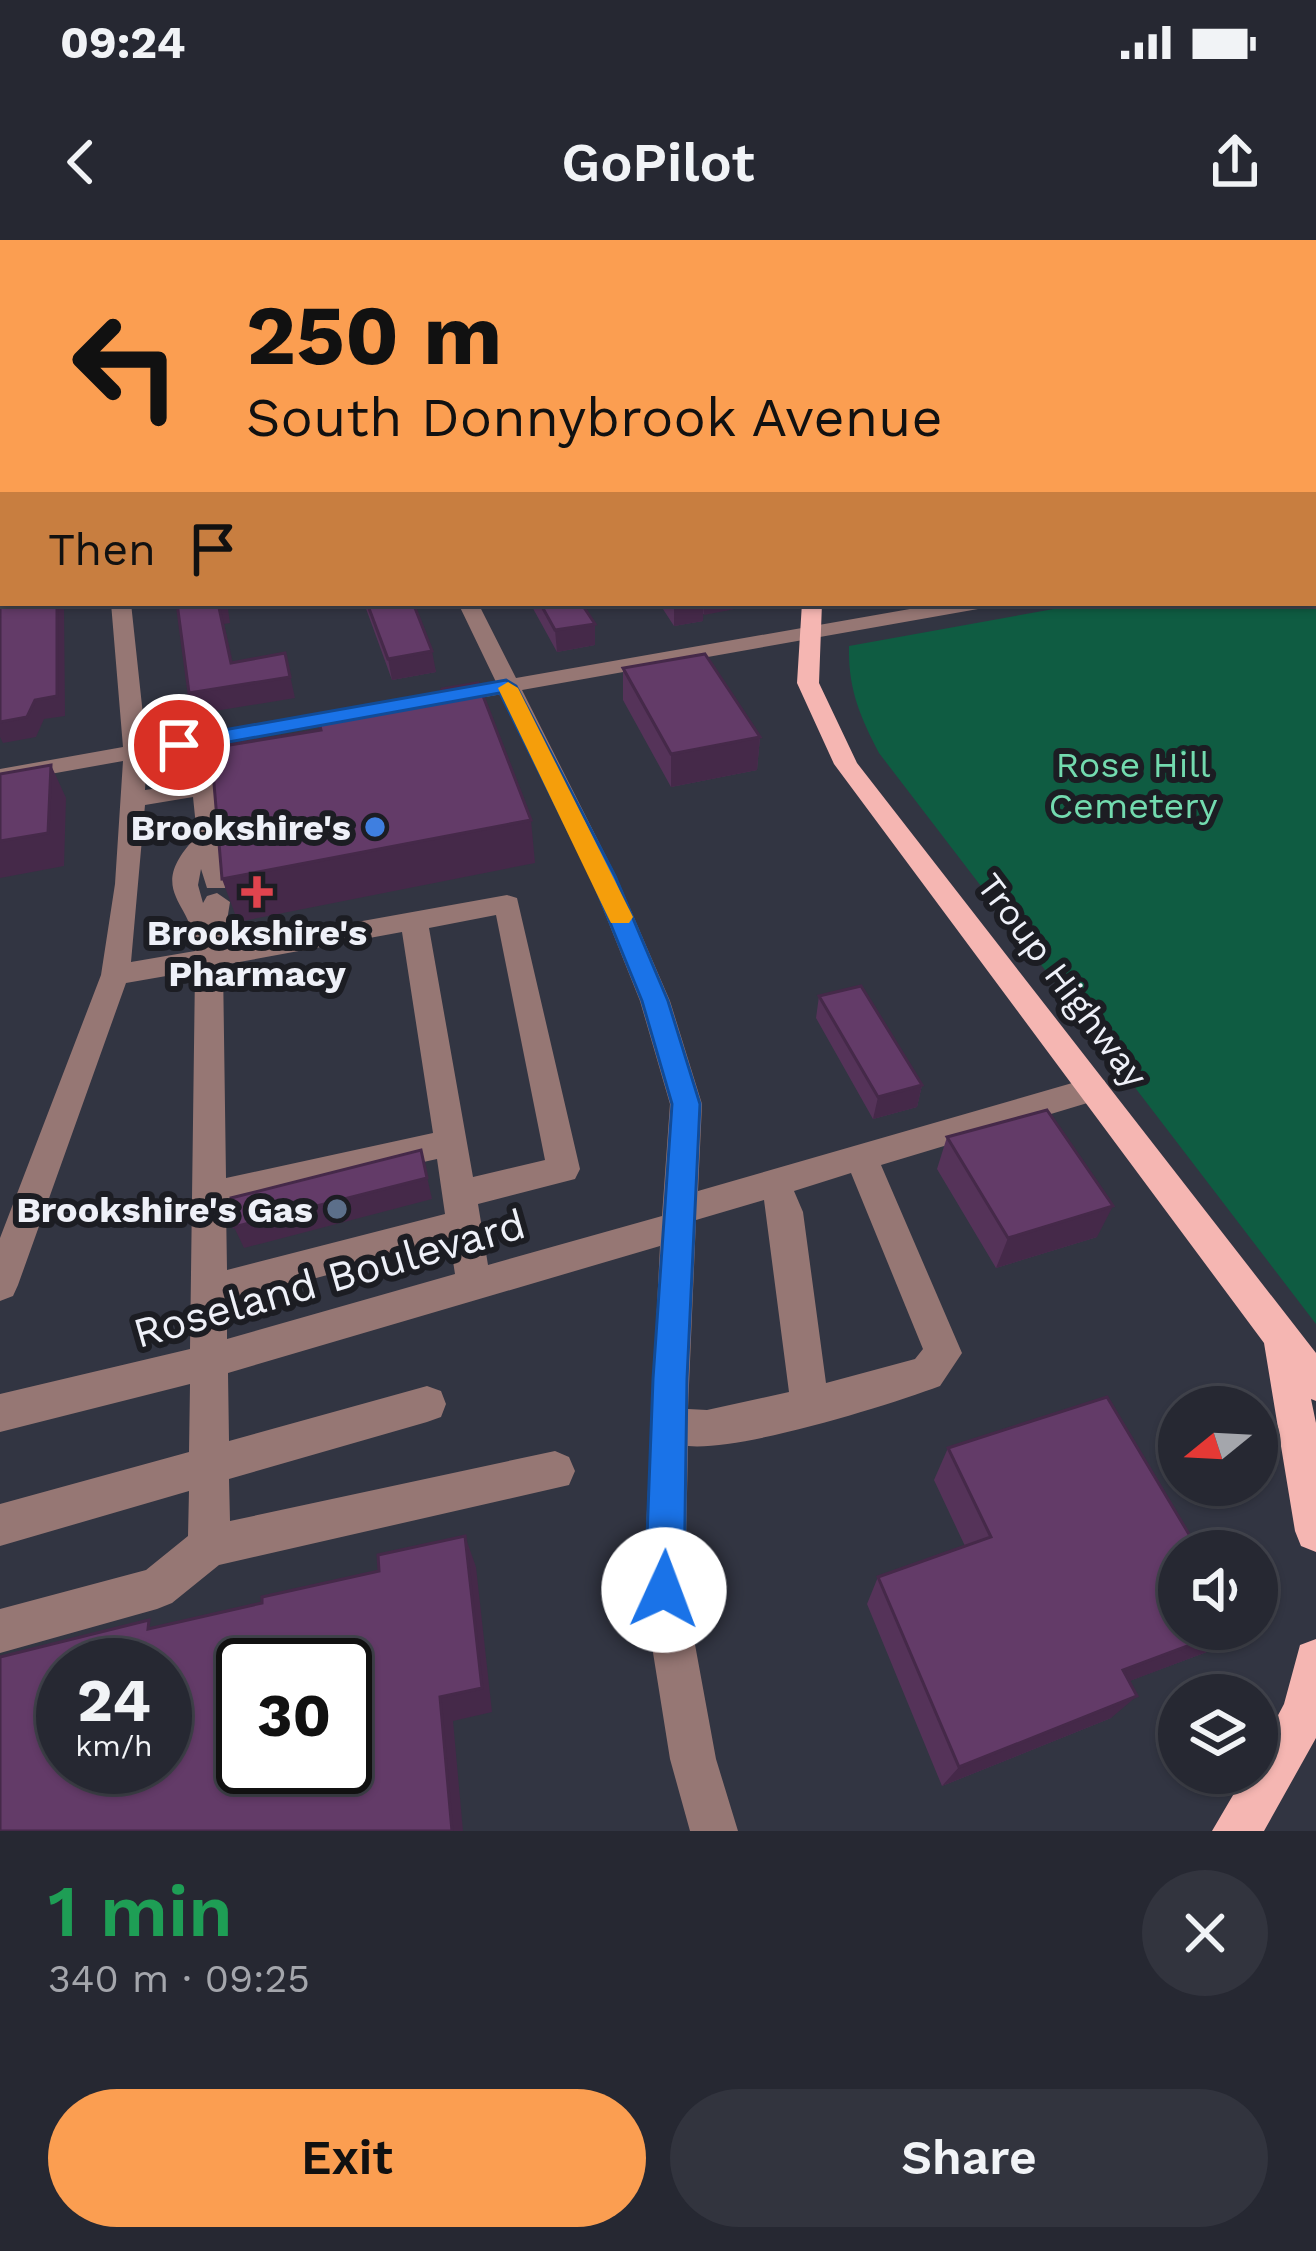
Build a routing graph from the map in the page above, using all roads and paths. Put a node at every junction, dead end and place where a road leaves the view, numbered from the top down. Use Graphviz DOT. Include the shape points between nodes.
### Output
graph roads {
  1 [pos="121,606"];
  2 [pos="470,606"];
  3 [pos="942,606"];
  4 [pos="811,617"];
  5 [pos="506,686"];
  6 [pos="135,753"];
  7 [pos="284,760"];
  8 [pos="0,776"];
  9 [pos="204,788"];
  10 [pos="133,800"];
  11 [pos="210,838"];
  12 [pos="414,921"];
  13 [pos="209,946"];
  14 [pos="115,975"];
  15 [pos="1093,1089"];
  16 [pos="448,1143"];
  17 [pos="862,1157"];
  18 [pos="774,1183"];
  19 [pos="208,1196"];
  20 [pos="460,1209"];
  21 [pos="681,1217"];
  22 [pos="0,1285"];
  23 [pos="474,1285"];
  24 [pos="207,1291"];
  25 [pos="1280,1336"];
  26 [pos="207,1362"];
  27 [pos="1316,1383"];
  28 [pos="427,1404"];
  29 [pos="810,1406"];
  30 [pos="0,1413"];
  31 [pos="669,1426"];
  32 [pos="208,1466"];
  33 [pos="555,1471"];
  34 [pos="0,1525"];
  35 [pos="1316,1531"];
  36 [pos="209,1546"];
  37 [pos="0,1631"];
  38 [pos="1316,1661"];
  39 [pos="714,1831"];
  40 [pos="1236,1831"];
  1 -- 6 [label="street"];
  2 -- 5 [label="street"];
  3 -- 4 [label="street"];
  4 -- 5 [label="street"];
  4 -- 15 [label="main road, Troup Highway" via="808,683 846,764"];
  5 -- 6 [label="street" via="316,729"];
  5 -- 21 [label="street" via="603,876 655,1001 686,1104"];
  6 -- 8 [label="street"];
  6 -- 10 [label="street"];
  7 -- 9 [label="street" via="226,771"];
  9 -- 10 [label="street"];
  9 -- 11 [label="street"];
  10 -- 14 [label="street"];
  11 -- 13 [label="street" via="216,892"];
  11 -- 13 [label="street" via="185,874 190,912"];
  12 -- 13 [label="street"];
  12 -- 16 [label="street"];
  12 -- 20 [label="street" via="507,904 563,1169"];
  13 -- 14 [label="street"];
  13 -- 19 [label="street"];
  14 -- 22 [label="street"];
  15 -- 17 [label="street, Roseland Boulevard"];
  15 -- 25 [label="main road, Troup Highway"];
  16 -- 19 [label="street"];
  16 -- 20 [label="street"];
  17 -- 18 [label="street, Roseland Boulevard"];
  17 -- 29 [label="street" via="943,1353 927,1373"];
  18 -- 21 [label="street, Roseland Boulevard"];
  18 -- 29 [label="street" via="786,1212"];
  19 -- 24 [label="street"];
  20 -- 23 [label="street"];
  20 -- 24 [label="street"];
  21 -- 23 [label="street, Roseland Boulevard"];
  21 -- 31 [label="street"];
  23 -- 26 [label="street, Roseland Boulevard"];
  24 -- 26 [label="street"];
  25 -- 27 [label="main road, Troup Highway"];
  25 -- 35 [label="main road"];
  26 -- 30 [label="street, Roseland Boulevard"];
  26 -- 32 [label="street"];
  28 -- 32 [label="street"];
  29 -- 31 [label="street" via="707,1429"];
  31 -- 39 [label="street" via="664,1590 693,1760"];
  32 -- 34 [label="street"];
  32 -- 36 [label="street"];
  33 -- 36 [label="street"];
  36 -- 37 [label="street" via="157,1588"];
  38 -- 40 [label="main road" via="1315,1682 1272,1776"];
}
